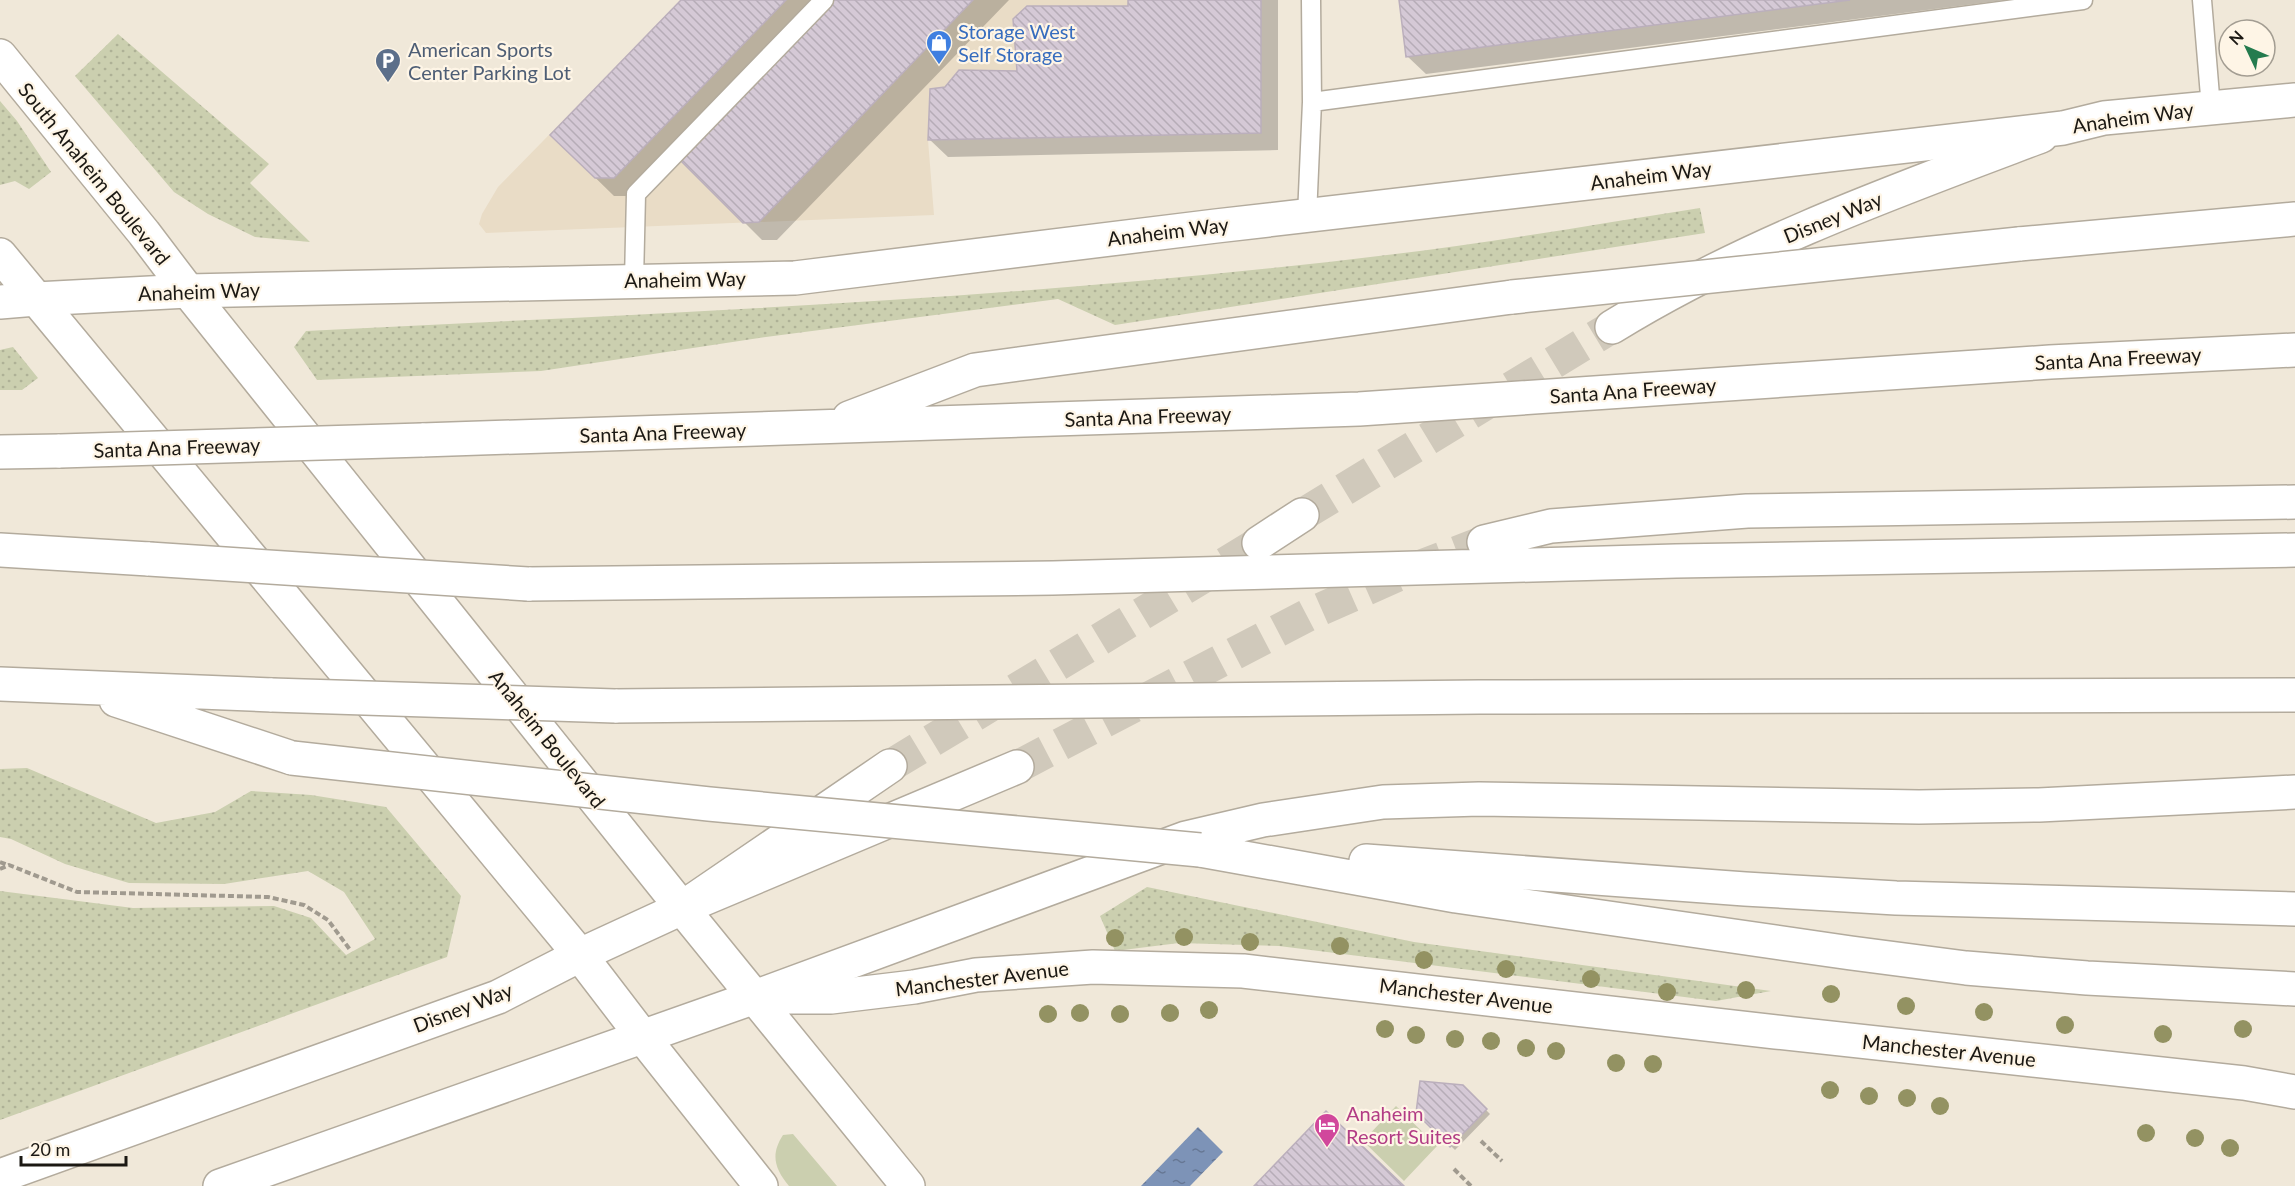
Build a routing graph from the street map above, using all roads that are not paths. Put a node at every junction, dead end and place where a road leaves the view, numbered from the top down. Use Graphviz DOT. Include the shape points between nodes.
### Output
graph roads {
  1 [pos="824,0"];
  2 [pos="1311,0"];
  3 [pos="2083,0"];
  4 [pos="2202,0"];
  5 [pos="0,56"];
  6 [pos="2295,100"];
  7 [pos="1312,102"];
  8 [pos="2211,108"];
  9 [pos="2063,128"];
  10 [pos="1307,216"];
  11 [pos="2295,219"];
  12 [pos="0,255"];
  13 [pos="634,281"];
  14 [pos="188,291"];
  15 [pos="36,299"];
  16 [pos="0,302"];
  17 [pos="1612,327"];
  18 [pos="2295,350"];
  19 [pos="822,428"];
  20 [pos="0,452"];
  21 [pos="2295,502"];
  22 [pos="1302,515"];
  23 [pos="1484,542"];
  24 [pos="1259,543"];
  25 [pos="0,550"];
  26 [pos="2295,550"];
  27 [pos="2295,672"];
  28 [pos="0,684"];
  29 [pos="77,687"];
  30 [pos="2295,694"];
  31 [pos="2206,695"];
  32 [pos="890,766"];
  33 [pos="1017,767"];
  34 [pos="2295,792"];
  35 [pos="1200,850"];
  36 [pos="682,908"];
  37 [pos="2295,909"];
  38 [pos="580,955"];
  39 [pos="2295,988"];
  40 [pos="755,996"];
  41 [pos="642,1036"];
  42 [pos="2295,1092"];
  43 [pos="0,1176"];
  44 [pos="220,1186"];
  45 [pos="761,1186"];
  46 [pos="908,1186"];
  1 -- 13 [label="lane" via="636,194"];
  2 -- 7 [label="lane"];
  3 -- 7 [label="lane"];
  4 -- 8 [label="lane"];
  5 -- 14 [label="main road, South Anaheim Boulevard"];
  6 -- 8 [label="main road, Anaheim Way"];
  7 -- 10 [label="lane"];
  8 -- 9 [label="main road, Anaheim Way" via="2103,118"];
  9 -- 10 [label="main road, Anaheim Way"];
  9 -- 17 [label="main road, Disney Way" via="1753,250"];
  10 -- 13 [label="main road, Anaheim Way" via="795,278"];
  11 -- 19 [label="main road, bridge" via="1512,297 975,370"];
  12 -- 15 [label="main road"];
  13 -- 14 [label="main road, Anaheim Way"];
  14 -- 15 [label="main road, Anaheim Way"];
  14 -- 36 [label="main road, Anaheim Boulevard"];
  15 -- 16 [label="main road, Anaheim Way"];
  15 -- 38 [label="main road"];
  18 -- 19 [label="main road, Santa Ana Freeway" via="2050,362 1359,409"];
  19 -- 20 [label="main road, Santa Ana Freeway, bridge"];
  21 -- 23 [label="main road" via="1747,511 1551,526"];
  22 -- 24 [label="main road"];
  25 -- 26 [label="main road, bridge" via="528,584 1053,578"];
  27 -- 31 [label="main road"];
  28 -- 29 [label="main road"];
  29 -- 31 [label="main road, bridge" via="615,706 1479,697"];
  29 -- 35 [label="main road, bridge" via="292,758 709,804"];
  30 -- 31 [label="main road"];
  32 -- 36 [label="main road, Disney Way"];
  33 -- 36 [label="main road"];
  34 -- 40 [label="main road" via="1919,807 1479,799 1383,802 1263,820 1186,838"];
  35 -- 37 [label="main road" via="1873,897"];
  35 -- 39 [label="main road" via="1468,897 1862,955 2087,978"];
  36 -- 38 [label="main road, Disney Way"];
  36 -- 40 [label="main road, Anaheim Boulevard"];
  38 -- 41 [label="main road"];
  38 -- 43 [label="main road, Disney Way" via="498,997"];
  40 -- 41 [label="main road, Manchester Avenue"];
  40 -- 42 [label="main road, Manchester Avenue" via="831,997 976,975 1093,966 1243,971 2244,1083"];
  40 -- 46 [label="main road, Anaheim Boulevard"];
  41 -- 44 [label="main road"];
  41 -- 45 [label="main road"];
}
